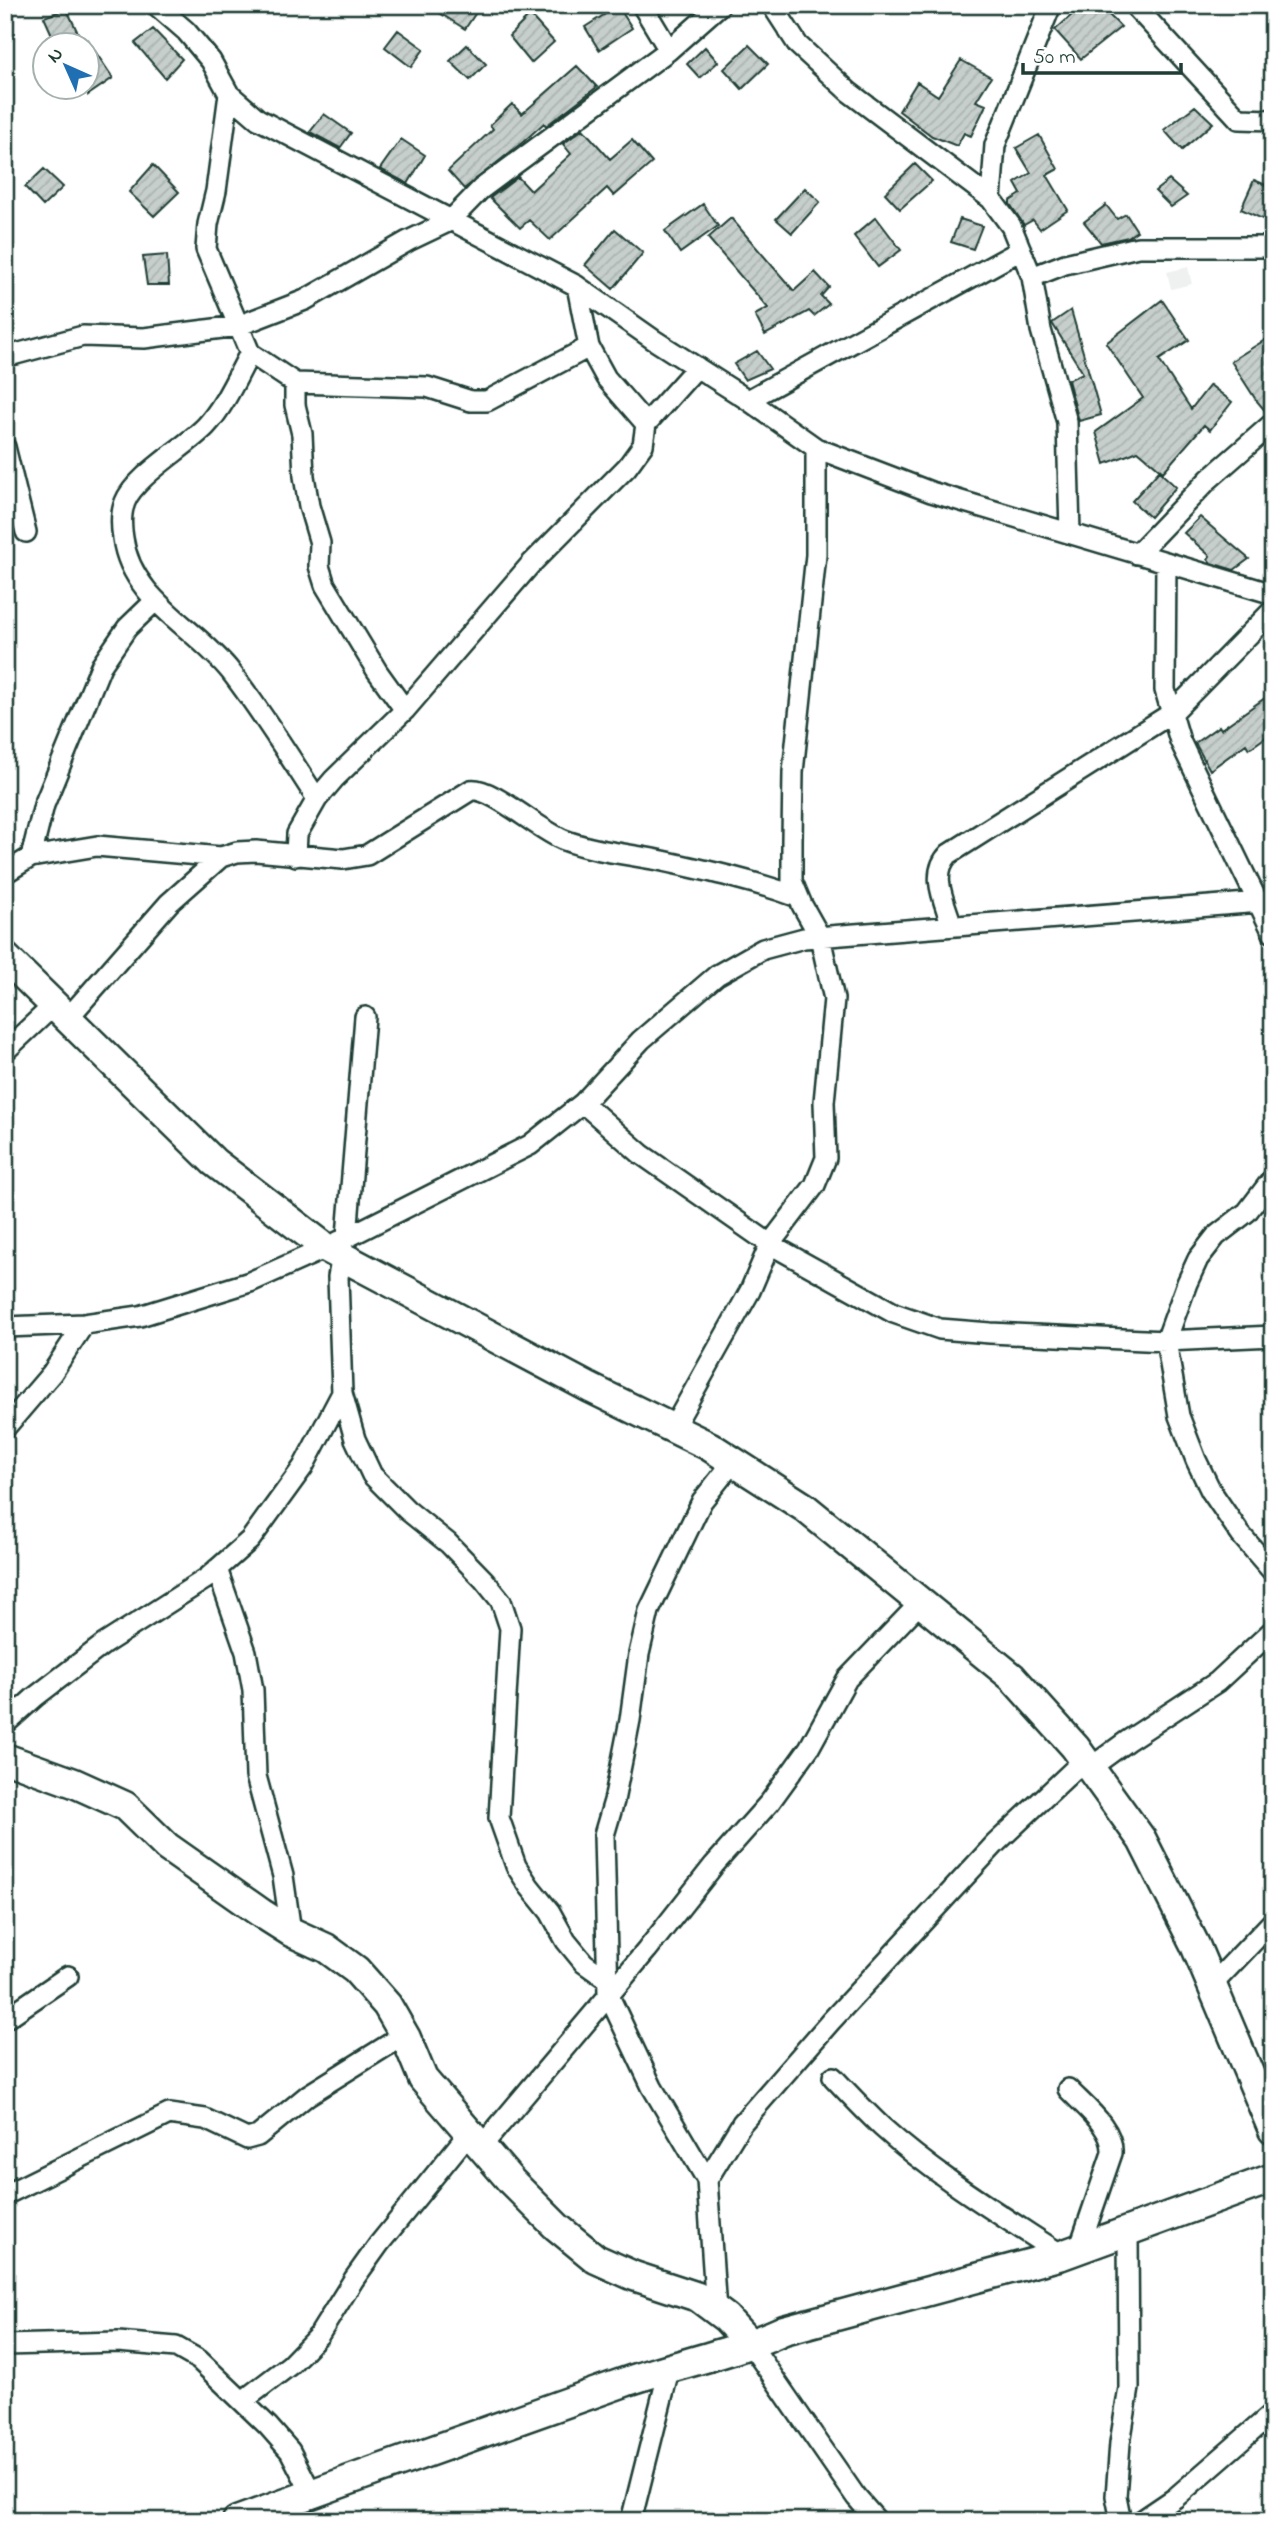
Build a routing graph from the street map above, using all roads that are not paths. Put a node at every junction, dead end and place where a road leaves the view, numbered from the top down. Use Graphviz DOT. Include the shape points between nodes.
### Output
graph roads {
  1 [pos="156,5"];
  2 [pos="642,5"];
  3 [pos="720,5"];
  4 [pos="772,5"];
  5 [pos="1051,5"];
  6 [pos="1133,5"];
  7 [pos="668,50"];
  8 [pos="229,94"];
  9 [pos="1273,120"];
  10 [pos="991,199"];
  11 [pos="450,221"];
  12 [pos="1273,247"];
  13 [pos="1021,250"];
  14 [pos="1032,277"];
  15 [pos="577,286"];
  16 [pos="238,326"];
  17 [pos="589,347"];
  18 [pos="250,353"];
  19 [pos="5,357"];
  20 [pos="697,368"];
  21 [pos="295,383"];
  22 [pos="748,400"];
  23 [pos="1273,423"];
  24 [pos="646,424"];
  25 [pos="5,447"];
  26 [pos="816,448"];
  27 [pos="26,532"];
  28 [pos="1070,533"];
  29 [pos="1137,554"];
  30 [pos="1166,562"];
  31 [pos="1273,594"];
  32 [pos="156,601"];
  33 [pos="1273,611"];
  34 [pos="405,710"];
  35 [pos="1172,713"];
  36 [pos="317,800"];
  37 [pos="296,856"];
  38 [pos="31,857"];
  39 [pos="221,857"];
  40 [pos="5,873"];
  41 [pos="798,897"];
  42 [pos="1265,902"];
  43 [pos="952,926"];
  44 [pos="1273,933"];
  45 [pos="820,937"];
  46 [pos="5,957"];
  47 [pos="60,1012"];
  48 [pos="365,1017"];
  49 [pos="5,1051"];
  50 [pos="583,1103"];
  51 [pos="1273,1178"];
  52 [pos="771,1244"];
  53 [pos="339,1246"];
  54 [pos="85,1324"];
  55 [pos="5,1326"];
  56 [pos="1273,1336"];
  57 [pos="1166,1341"];
  58 [pos="342,1393"];
  59 [pos="5,1428"];
  60 [pos="672,1430"];
  61 [pos="733,1462"];
  62 [pos="217,1569"];
  63 [pos="1273,1572"];
  64 [pos="920,1603"];
  65 [pos="1273,1630"];
  66 [pos="5,1724"];
  67 [pos="5,1758"];
  68 [pos="1087,1764"];
  69 [pos="1273,1920"];
  70 [pos="291,1933"];
  71 [pos="68,1976"];
  72 [pos="1212,1985"];
  73 [pos="608,1987"];
  74 [pos="5,2019"];
  75 [pos="404,2035"];
  76 [pos="833,2077"];
  77 [pos="1068,2090"];
  78 [pos="1273,2130"];
  79 [pos="475,2140"];
  80 [pos="1273,2178"];
  81 [pos="707,2180"];
  82 [pos="5,2195"];
  83 [pos="1128,2232"];
  84 [pos="1070,2252"];
  85 [pos="716,2311"];
  86 [pos="5,2345"];
  87 [pos="751,2345"];
  88 [pos="670,2366"];
  89 [pos="244,2400"];
  90 [pos="1273,2413"];
  91 [pos="311,2492"];
  92 [pos="237,2521"];
  93 [pos="631,2521"];
  94 [pos="877,2521"];
  95 [pos="1121,2521"];
  96 [pos="1141,2521"];
  1 -- 8 [label="street" via="211,61"];
  2 -- 7 [label="street"];
  3 -- 7 [label="street"];
  4 -- 10 [label="street" via="798,45 849,92"];
  5 -- 10 [label="street" via="995,145"];
  6 -- 9 [label="street" via="1240,119"];
  7 -- 11 [label="street" via="481,189"];
  8 -- 11 [label="street" via="258,119"];
  8 -- 16 [label="street" via="206,249"];
  10 -- 13 [label="street" via="1011,226"];
  11 -- 15 [label="street"];
  11 -- 16 [label="street" via="305,299"];
  12 -- 14 [label="street" via="1138,247 1065,264"];
  13 -- 14 [label="street"];
  13 -- 22 [label="street"];
  14 -- 28 [label="street" via="1041,330 1067,422"];
  15 -- 17 [label="street"];
  15 -- 20 [label="street"];
  16 -- 18 [label="street"];
  16 -- 19 [label="street" via="145,338 83,336"];
  17 -- 21 [label="street" via="487,401 471,401 427,387"];
  17 -- 24 [label="street" via="606,378"];
  18 -- 21 [label="street"];
  18 -- 32 [label="street" via="208,424 144,478 126,500 120,523 123,544 132,571"];
  20 -- 22 [label="street"];
  20 -- 24 [label="street"];
  21 -- 34 [label="street" via="304,476 325,585"];
  22 -- 26 [label="street"];
  23 -- 29 [label="street" via="1209,479"];
  24 -- 34 [label="street" via="643,445 627,467 530,565"];
  25 -- 27 [label="street"];
  26 -- 28 [label="street" via="931,492"];
  26 -- 41 [label="street" via="816,555 793,772 792,881"];
  28 -- 29 [label="street"];
  29 -- 30 [label="street"];
  30 -- 31 [label="street"];
  30 -- 35 [label="street" via="1165,690"];
  32 -- 36 [label="street" via="228,668"];
  32 -- 38 [label="street" via="127,628 101,666 44,805"];
  33 -- 35 [label="street"];
  34 -- 36 [label="street"];
  35 -- 42 [label="street" via="1180,741"];
  35 -- 43 [label="street" via="942,861 937,877"];
  36 -- 37 [label="street" via="297,834"];
  37 -- 39 [label="street" via="247,852"];
  37 -- 41 [label="street" via="343,859 367,855 471,790 480,789 562,840 756,882"];
  38 -- 39 [label="street" via="97,846"];
  38 -- 40 [label="street"];
  39 -- 47 [label="street"];
  41 -- 45 [label="street"];
  42 -- 43 [label="street"];
  42 -- 44 [label="street"];
  43 -- 45 [label="street"];
  45 -- 50 [label="street" via="763,949 718,975 641,1040"];
  45 -- 52 [label="street" via="834,999 824,1102 826,1158 815,1185"];
  46 -- 47 [label="street"];
  47 -- 49 [label="street"];
  47 -- 53 [label="street" via="214,1162"];
  48 -- 53 [label="street"];
  50 -- 52 [label="street" via="641,1154"];
  50 -- 53 [label="street" via="530,1145"];
  51 -- 57 [label="street" via="1247,1212 1216,1236 1198,1259"];
  52 -- 57 [label="street" via="894,1313 940,1329"];
  52 -- 60 [label="street" via="750,1291"];
  53 -- 54 [label="street" via="250,1282 140,1316"];
  53 -- 58 [label="street"];
  53 -- 60 [label="street"];
  54 -- 55 [label="street"];
  54 -- 59 [label="street" via="52,1373"];
  56 -- 57 [label="street"];
  57 -- 63 [label="street" via="1179,1416 1196,1460 1241,1535"];
  58 -- 62 [label="street" via="303,1467 250,1540"];
  58 -- 73 [label="street" via="355,1439 372,1475 448,1543 501,1601 510,1628 499,1818 528,1886 566,1941"];
  60 -- 61 [label="street"];
  61 -- 64 [label="street" via="804,1507"];
  61 -- 73 [label="street" via="702,1501 649,1611 604,1835"];
  62 -- 66 [label="street" via="104,1644"];
  62 -- 70 [label="street" via="246,1652 253,1690 256,1776 283,1875"];
  64 -- 68 [label="street" via="1012,1677"];
  64 -- 73 [label="street" via="847,1679 809,1748 770,1802"];
  65 -- 68 [label="street" via="1217,1682"];
  67 -- 70 [label="street" via="125,1806 167,1847"];
  68 -- 72 [label="street" via="1142,1840"];
  68 -- 81 [label="street" via="995,1844 831,2021 742,2123"];
  69 -- 72 [label="street"];
  70 -- 75 [label="street" via="326,1948 356,1970 387,2005"];
  71 -- 74 [label="street"];
  72 -- 78 [label="street"];
  73 -- 79 [label="street"];
  73 -- 81 [label="street" via="652,2087"];
  75 -- 79 [label="street" via="424,2079"];
  75 -- 82 [label="street" via="308,2095 258,2136 247,2139 205,2119 169,2114"];
  76 -- 84 [label="street" via="883,2127 958,2186"];
  77 -- 84 [label="street" via="1113,2144"];
  79 -- 85 [label="street" via="557,2227 596,2259 698,2297"];
  79 -- 89 [label="street" via="379,2244 319,2335 290,2365"];
  80 -- 83 [label="street"];
  81 -- 85 [label="street"];
  83 -- 84 [label="street"];
  83 -- 95 [label="street" via="1129,2388 1116,2496"];
  84 -- 87 [label="street" via="784,2330"];
  85 -- 87 [label="street"];
  86 -- 89 [label="street" via="118,2342 176,2347 199,2360"];
  87 -- 88 [label="street"];
  87 -- 94 [label="street"];
  88 -- 91 [label="street"];
  88 -- 93 [label="street"];
  89 -- 91 [label="street" via="290,2451"];
  90 -- 96 [label="street" via="1175,2498"];
  91 -- 92 [label="street"];
}
